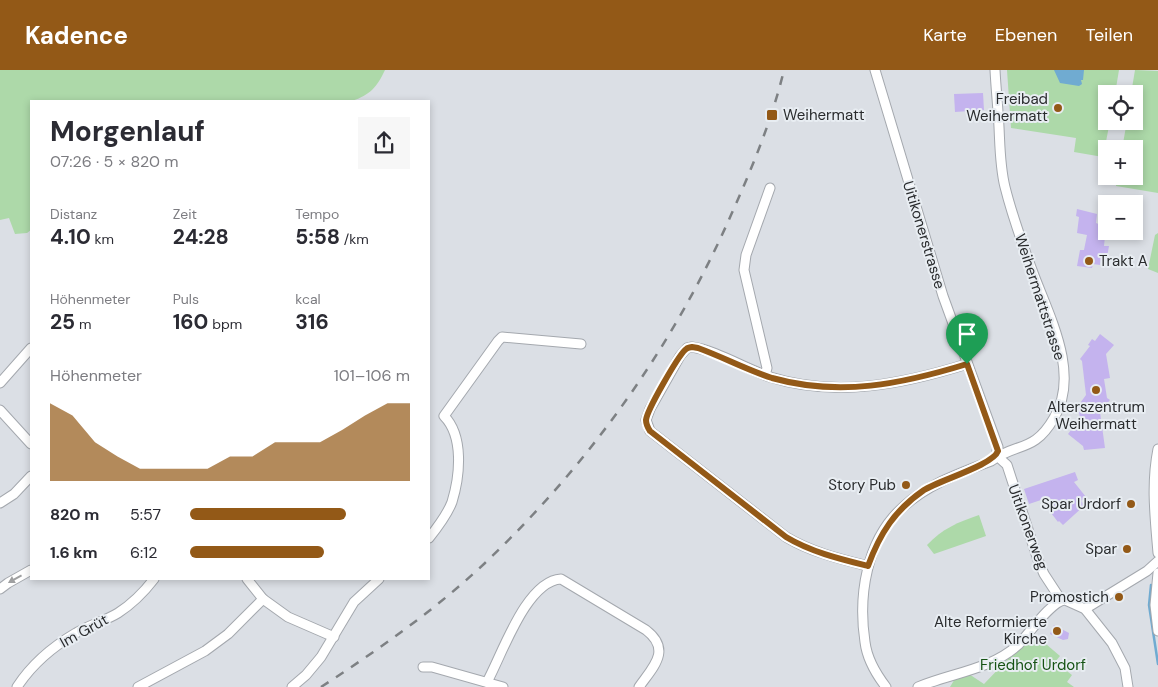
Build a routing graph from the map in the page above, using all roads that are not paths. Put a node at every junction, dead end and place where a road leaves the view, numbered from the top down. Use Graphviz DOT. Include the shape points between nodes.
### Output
graph roads {
  1 [pos="875,70"];
  2 [pos="995,70"];
  3 [pos="770,188"];
  4 [pos="581,344"];
  5 [pos="30,349"];
  6 [pos="967,364"];
  7 [pos="765,375"];
  8 [pos="0,383"];
  9 [pos="0,410"];
  10 [pos="30,443"];
  11 [pos="1158,449"];
  12 [pos="996,455"];
  13 [pos="30,477"];
  14 [pos="1156,496"];
  15 [pos="0,503"];
  16 [pos="430,536"];
  17 [pos="1158,553"];
  18 [pos="1158,560"];
  19 [pos="868,566"];
  20 [pos="30,571"];
  21 [pos="1158,573"];
  22 [pos="153,580"];
  23 [pos="248,580"];
  24 [pos="378,580"];
  25 [pos="0,589"];
  26 [pos="263,599"];
  27 [pos="1061,600"];
  28 [pos="1085,609"];
  29 [pos="1158,631"];
  30 [pos="334,637"];
  31 [pos="423,666"];
  32 [pos="487,682"];
  33 [pos="17,687"];
  34 [pos="138,687"];
  35 [pos="292,687"];
  36 [pos="503,687"];
  37 [pos="639,687"];
  38 [pos="886,687"];
  39 [pos="918,687"];
  40 [pos="1128,687"];
  1 -- 6 [label="street, Uitikonerstrasse" via="922,230"];
  2 -- 12 [label="street, Weihermattstrasse" via="1005,187 1059,345 1064,378 1060,407 1042,435 1027,446"];
  3 -- 7 [label="street" via="746,255 744,270 767,368"];
  4 -- 16 [label="street" via="502,337 498,341 444,416 451,423 457,445 458,473 451,504"];
  5 -- 8 [label="street"];
  6 -- 7 [label="street" via="900,382 841,389"];
  6 -- 12 [label="street, Uitikonerstrasse" via="998,447"];
  7 -- 19 [label="street" via="698,348 686,348 650,409 647,426 786,537 826,555"];
  9 -- 10 [label="street"];
  11 -- 14 [label="street" via="1153,478"];
  12 -- 19 [label="street, Weihermattstrasse" via="991,461 926,489 904,506 894,515 876,544"];
  12 -- 27 [label="street, Uitikonerweg" via="1007,465 1044,574"];
  13 -- 15 [label="street"];
  14 -- 17 [label="street"];
  18 -- 28 [label="street" via="1147,571"];
  19 -- 38 [label="street, Weihermattstrasse" via="862,603 865,644 875,672"];
  20 -- 25 [label="street, one-way"];
  21 -- 29 [label="street" via="1155,605"];
  22 -- 33 [label="street, Im Grüt" via="118,613 78,632 48,652"];
  23 -- 26 [label="street"];
  24 -- 30 [label="street" via="354,602"];
  26 -- 30 [label="street" via="288,617"];
  26 -- 34 [label="street" via="228,634 205,651"];
  27 -- 28 [label="street"];
  27 -- 39 [label="street" via="1019,644 997,660"];
  28 -- 40 [label="street" via="1120,655 1126,668"];
  30 -- 35 [label="street" via="315,665"];
  31 -- 32 [label="street"];
  32 -- 36 [label="street"];
  32 -- 37 [label="street" via="528,604 544,584 561,580 646,630 656,640 659,654 656,663"];
}
